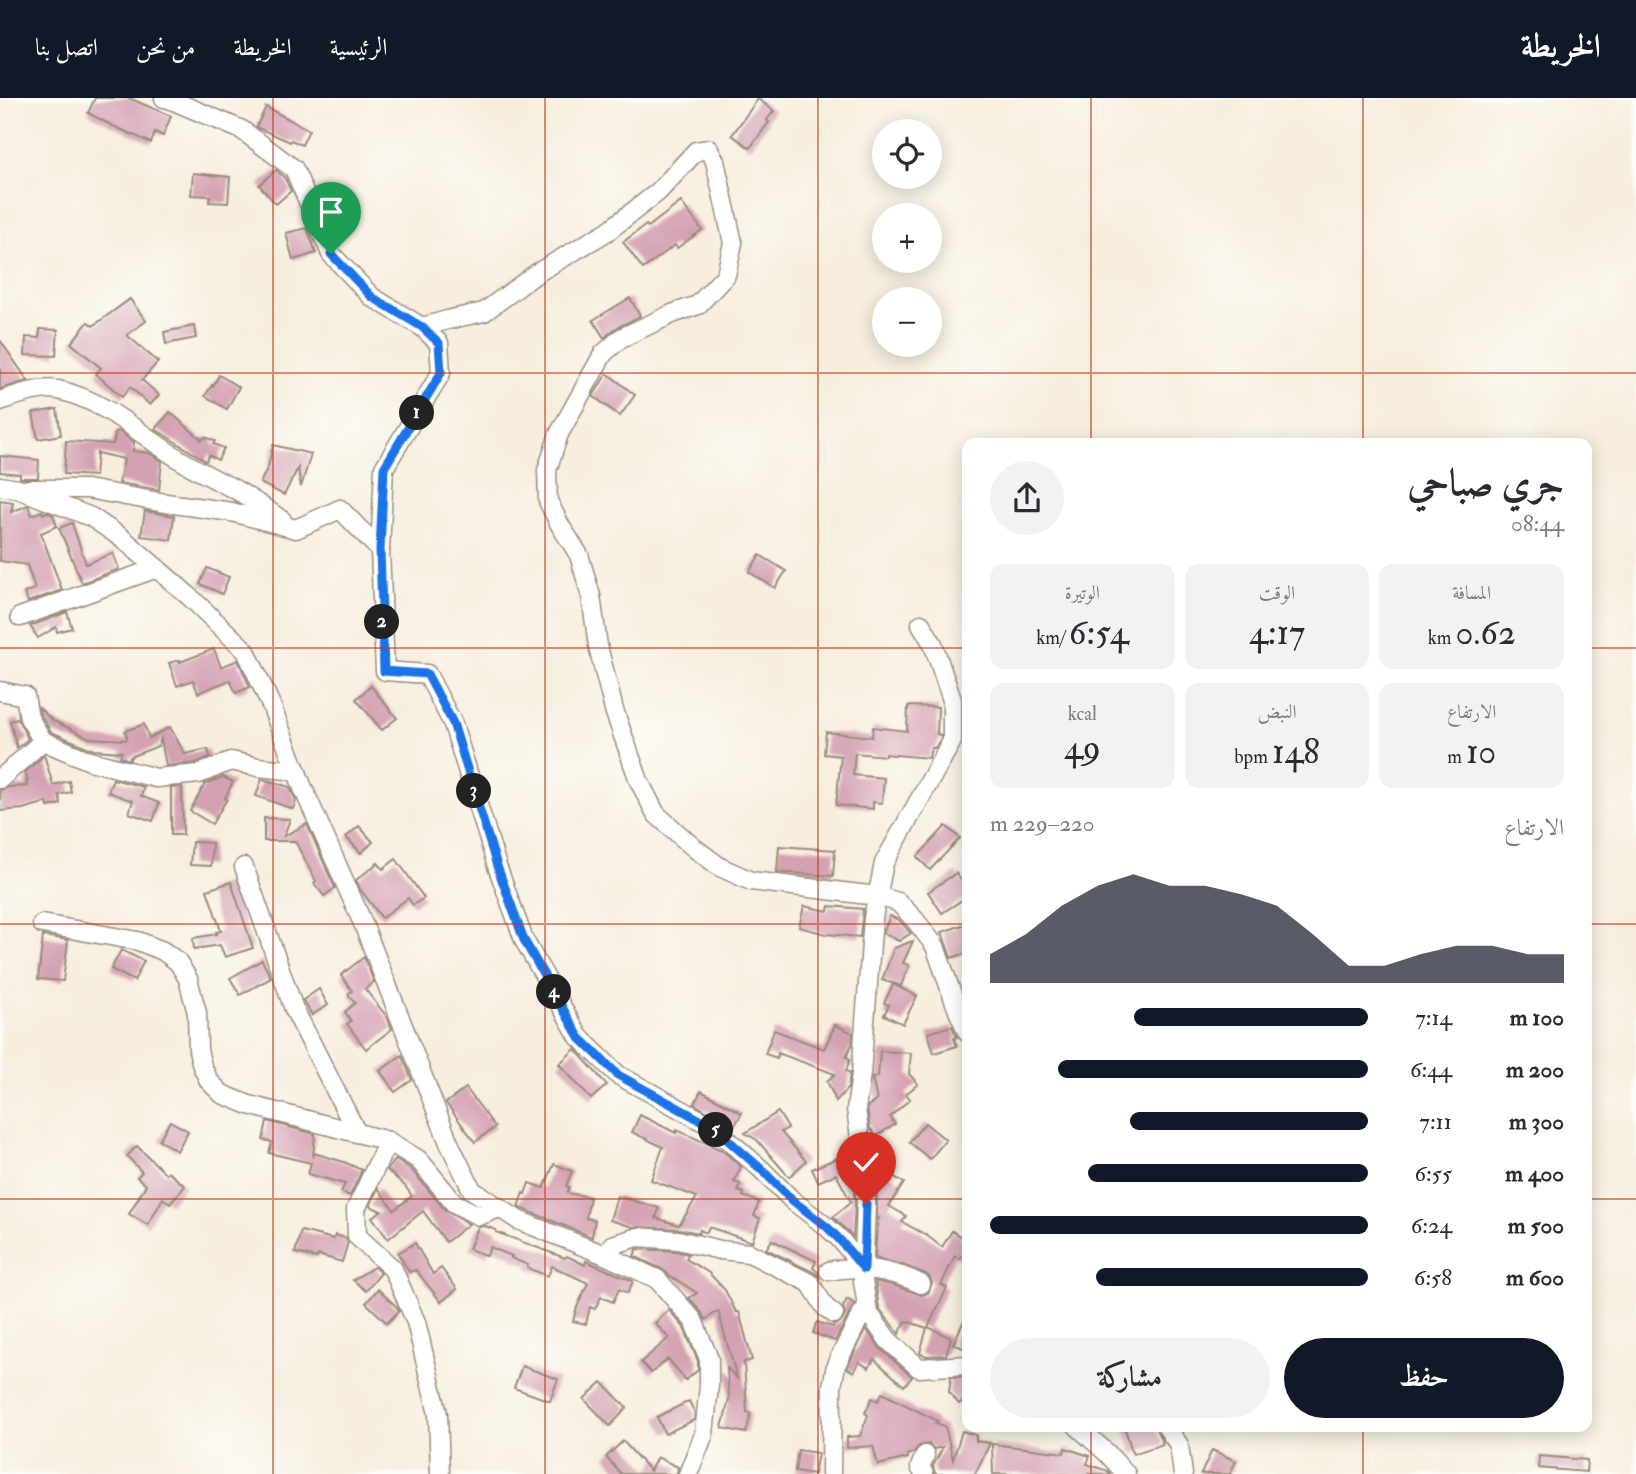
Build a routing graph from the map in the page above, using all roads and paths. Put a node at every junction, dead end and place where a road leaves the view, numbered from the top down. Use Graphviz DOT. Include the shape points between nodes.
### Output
graph roads {
  1 [pos="164,98"];
  2 [pos="422,327"];
  3 [pos="0,401"];
  4 [pos="9,488"];
  5 [pos="296,529"];
  6 [pos="380,550"];
  7 [pos="157,568"];
  8 [pos="20,617"];
  9 [pos="921,624"];
  10 [pos="0,691"];
  11 [pos="43,741"];
  12 [pos="297,771"];
  13 [pos="0,779"];
  14 [pos="244,867"];
  15 [pos="877,896"];
  16 [pos="42,924"];
  17 [pos="962,1020"];
  18 [pos="357,1133"];
  19 [pos="388,1140"];
  20 [pos="499,1208"];
  21 [pos="605,1255"];
  22 [pos="864,1269"];
  23 [pos="829,1271"];
  24 [pos="921,1283"];
  25 [pos="867,1308"];
  26 [pos="834,1314"];
  27 [pos="962,1365"];
  28 [pos="1084,1432"];
  29 [pos="1170,1432"];
  30 [pos="925,1455"];
  31 [pos="1183,1473"];
  32 [pos="440,1474"];
  33 [pos="688,1474"];
  34 [pos="831,1474"];
  35 [pos="924,1474"];
  36 [pos="1126,1474"];
  1 -- 2 [label="street" via="242,130 294,169 331,254 372,297"];
  2 -- 6 [label="street" via="439,343 441,373 384,468"];
  2 -- 15 [label="street" via="484,312 537,273 608,231 658,192 696,151 709,149 733,243 726,275 698,305 621,338 603,354 559,434 547,470 548,501 579,555 614,710 656,814 720,867 751,881"];
  3 -- 5 [label="street" via="23,392 55,389 85,399"];
  4 -- 5 [label="street" via="87,489 232,512"];
  4 -- 7 [label="street" via="92,517"];
  5 -- 6 [label="street" via="340,509"];
  6 -- 22 [label="street" via="384,671 427,674 453,723 524,940 579,1037 618,1075 713,1127 827,1227"];
  7 -- 8 [label="street"];
  7 -- 12 [label="street" via="246,651"];
  9 -- 15 [label="street" via="933,644 952,700 952,741 884,863"];
  10 -- 11 [label="street" via="25,696 29,718"];
  11 -- 12 [label="street" via="90,761 156,778 199,774 231,761"];
  11 -- 13 [label="street"];
  12 -- 20 [label="street" via="449,1143 472,1190"];
  14 -- 18 [label="street" via="294,1009"];
  15 -- 17 [label="street" via="898,902 934,946"];
  15 -- 22 [label="street" via="856,1109 866,1204"];
  16 -- 18 [label="street" via="138,941 163,951 178,962 188,979 202,1066 222,1094"];
  18 -- 19 [label="street"];
  19 -- 20 [label="street" via="419,1160 454,1203 479,1216"];
  19 -- 32 [label="street" via="356,1209 357,1236 393,1269 416,1322 438,1414"];
  20 -- 21 [label="street"];
  21 -- 26 [label="street" via="612,1245 638,1237 749,1253 810,1283"];
  21 -- 33 [label="street" via="657,1279 693,1320 709,1359 704,1434"];
  22 -- 23 [label="street"];
  22 -- 24 [label="street"];
  22 -- 25 [label="street"];
  25 -- 27 [label="street" via="888,1340 919,1368"];
  25 -- 34 [label="street" via="836,1365"];
  28 -- 36 [label="street"];
  29 -- 31 [label="street" via="1179,1445"];
  30 -- 35 [label="street" via="920,1466"];
}
